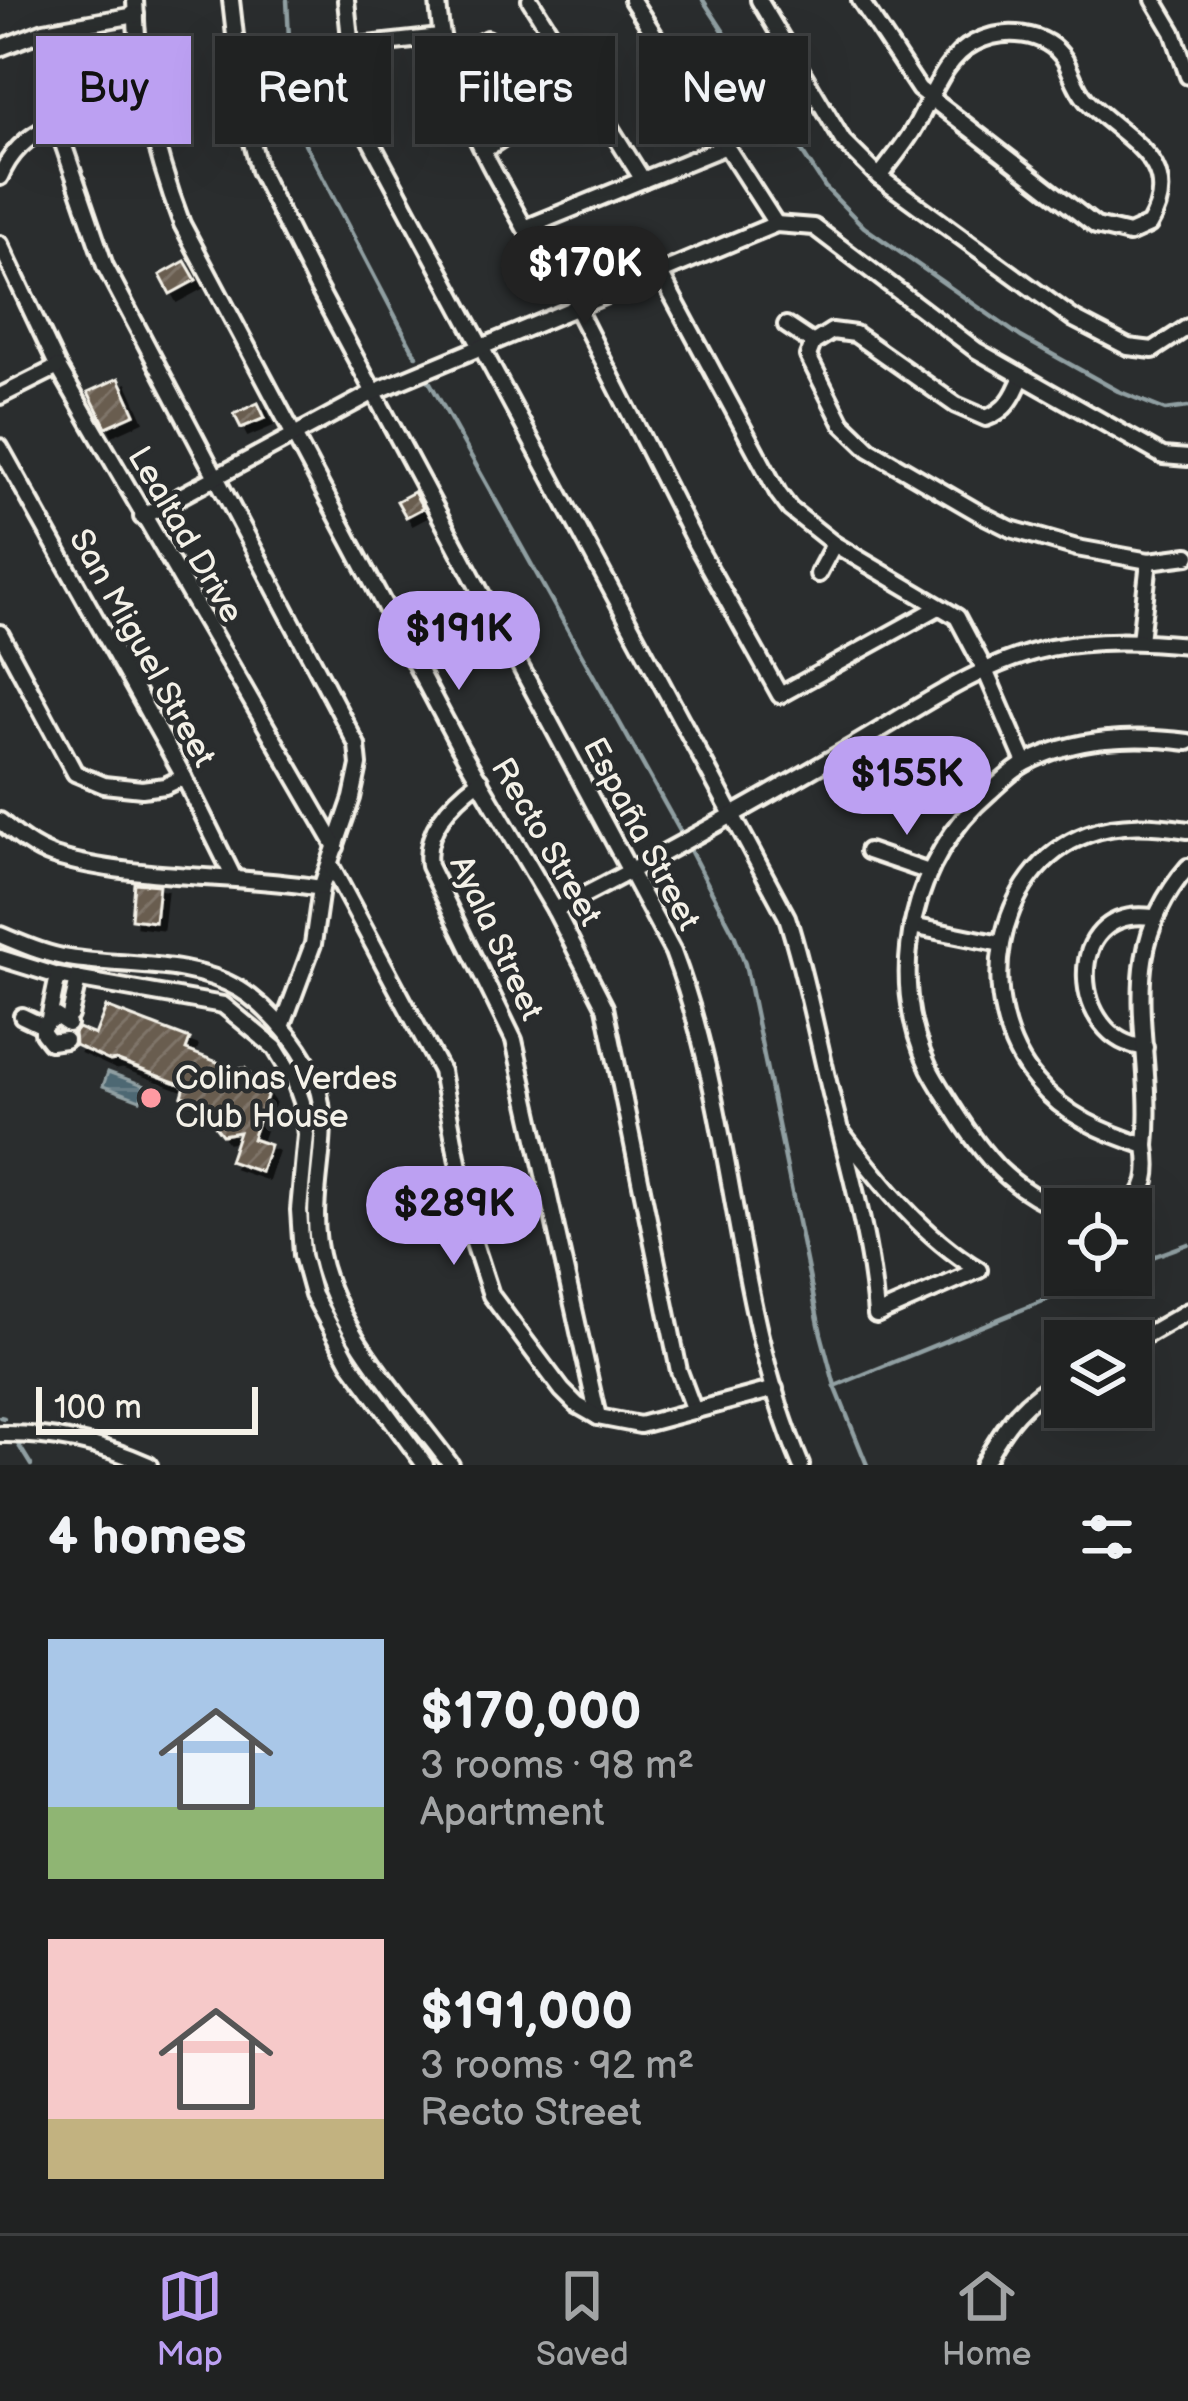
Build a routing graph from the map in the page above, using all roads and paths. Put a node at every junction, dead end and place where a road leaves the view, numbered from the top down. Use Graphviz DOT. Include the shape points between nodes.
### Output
graph roads {
  1 [pos="231,0"];
  2 [pos="346,0"];
  3 [pos="439,0"];
  4 [pos="530,0"];
  5 [pos="632,0"];
  6 [pos="758,0"];
  7 [pos="860,0"];
  8 [pos="1154,0"];
  9 [pos="135,8"];
  10 [pos="348,36"];
  11 [pos="440,36"];
  12 [pos="0,47"];
  13 [pos="1188,76"];
  14 [pos="929,99"];
  15 [pos="36,133"];
  16 [pos="63,144"];
  17 [pos="155,144"];
  18 [pos="372,144"];
  19 [pos="479,144"];
  20 [pos="494,144"];
  21 [pos="726,146"];
  22 [pos="483,151"];
  23 [pos="0,177"];
  24 [pos="879,177"];
  25 [pos="643,180"];
  26 [pos="776,224"];
  27 [pos="0,244"];
  28 [pos="660,273"];
  29 [pos="575,305"];
  30 [pos="786,326"];
  31 [pos="1188,327"];
  32 [pos="813,343"];
  33 [pos="483,344"];
  34 [pos="58,368"];
  35 [pos="1022,376"];
  36 [pos="376,391"];
  37 [pos="0,396"];
  38 [pos="295,434"];
  39 [pos="0,447"];
  40 [pos="1188,458"];
  41 [pos="214,476"];
  42 [pos="142,518"];
  43 [pos="834,544"];
  44 [pos="1188,556"];
  45 [pos="1149,561"];
  46 [pos="818,574"];
  47 [pos="939,607"];
  48 [pos="0,633"];
  49 [pos="1140,640"];
  50 [pos="1188,645"];
  51 [pos="985,670"];
  52 [pos="1188,742"];
  53 [pos="1025,763"];
  54 [pos="184,778"];
  55 [pos="480,780"];
  56 [pos="733,815"];
  57 [pos="0,821"];
  58 [pos="1188,830"];
  59 [pos="336,847"];
  60 [pos="868,851"];
  61 [pos="331,866"];
  62 [pos="1188,868"];
  63 [pos="631,872"];
  64 [pos="929,872"];
  65 [pos="233,876"];
  66 [pos="321,888"];
  67 [pos="555,910"];
  68 [pos="1152,917"];
  69 [pos="912,926"];
  70 [pos="0,935"];
  71 [pos="1001,944"];
  72 [pos="0,958"];
  73 [pos="58,976"];
  74 [pos="78,980"];
  75 [pos="22,1016"];
  76 [pos="46,1022"];
  77 [pos="68,1026"];
  78 [pos="282,1027"];
  79 [pos="1145,1046"];
  80 [pos="840,1130"];
  81 [pos="1146,1146"];
  82 [pos="1144,1188"];
  83 [pos="1044,1203"];
  84 [pos="1188,1311"];
  85 [pos="1152,1332"];
  86 [pos="775,1388"];
  87 [pos="1044,1388"];
  88 [pos="694,1411"];
  89 [pos="598,1417"];
  90 [pos="0,1434"];
  91 [pos="149,1465"];
  92 [pos="425,1465"];
  93 [pos="452,1465"];
  94 [pos="801,1465"];
  95 [pos="983,1465"];
  1 -- 36 [label="street, España Street" via="259,170"];
  2 -- 10 [label="street"];
  3 -- 11 [label="street"];
  4 -- 25 [label="street"];
  5 -- 21 [label="street"];
  6 -- 24 [label="street" via="843,141"];
  7 -- 14 [label="street"];
  8 -- 13 [label="street"];
  9 -- 12 [label="street"];
  14 -- 14 [label="street" via="1096,226 1130,234 1156,213 1161,197 1145,148 1084,98 1047,41 1014,33 972,44 954,56"];
  14 -- 24 [label="street"];
  15 -- 23 [label="street"];
  16 -- 41 [label="street" via="105,266"];
  17 -- 38 [label="street, Recto Street" via="182,224"];
  18 -- 33 [label="street"];
  19 -- 22 [label="street"];
  20 -- 22 [label="street"];
  21 -- 25 [label="street"];
  21 -- 26 [label="street"];
  22 -- 25 [label="street" via="525,228"];
  24 -- 31 [label="street" via="1074,320 1128,347 1153,350"];
  26 -- 28 [label="street"];
  26 -- 35 [label="street" via="814,227"];
  27 -- 34 [label="street, Lealtad Drive"];
  28 -- 29 [label="street"];
  28 -- 43 [label="street" via="778,493"];
  29 -- 33 [label="street"];
  29 -- 47 [label="street" via="780,695"];
  30 -- 32 [label="street"];
  32 -- 35 [label="street" via="832,331 856,334 986,418 1012,399"];
  32 -- 45 [label="street" via="808,356 821,387 869,449 1011,529"];
  33 -- 36 [label="street"];
  33 -- 56 [label="street"];
  34 -- 37 [label="street"];
  34 -- 42 [label="street, Lealtad Drive"];
  35 -- 40 [label="street" via="1163,456"];
  36 -- 38 [label="street"];
  36 -- 63 [label="street, España Street"];
  38 -- 41 [label="street"];
  38 -- 55 [label="street, Recto Street"];
  39 -- 54 [label="street, San Miguel Street"];
  41 -- 42 [label="street"];
  41 -- 59 [label="street" via="357,746"];
  42 -- 59 [label="street, Lealtad Drive"];
  43 -- 46 [label="street"];
  43 -- 47 [label="street"];
  44 -- 45 [label="street"];
  45 -- 49 [label="street"];
  47 -- 51 [label="street" via="957,617"];
  48 -- 54 [label="street" via="75,773 142,789"];
  49 -- 50 [label="street"];
  49 -- 51 [label="street" via="1050,648"];
  51 -- 53 [label="street"];
  51 -- 56 [label="street"];
  52 -- 53 [label="street" via="1103,740"];
  53 -- 64 [label="street" via="973,807"];
  54 -- 65 [label="street, San Miguel Street"];
  55 -- 67 [label="street, Recto Street"];
  55 -- 89 [label="street, Ayala Street" via="437,826 429,866 514,1040"];
  56 -- 63 [label="street"];
  56 -- 80 [label="street" via="788,917"];
  57 -- 65 [label="street" via="51,855"];
  58 -- 71 [label="street" via="1109,827 1064,847 1028,878"];
  59 -- 61 [label="street"];
  60 -- 64 [label="street"];
  61 -- 66 [label="street"];
  61 -- 89 [label="street" via="441,1071 491,1295 562,1390"];
  62 -- 68 [label="street"];
  63 -- 67 [label="street"];
  63 -- 86 [label="street, España Street" via="673,952 704,1046"];
  64 -- 69 [label="street"];
  65 -- 66 [label="street"];
  66 -- 78 [label="street" via="313,944"];
  67 -- 88 [label="street, Recto Street" via="605,1007 679,1371"];
  68 -- 79 [label="street" via="1140,986"];
  68 -- 79 [label="street" via="1123,916 1102,928 1088,965 1098,1018 1122,1044"];
  69 -- 71 [label="street"];
  69 -- 83 [label="street" via="910,1001 928,1066 984,1158"];
  70 -- 78 [label="street" via="63,958 216,977"];
  71 -- 81 [label="street" via="1001,1001 1024,1066 1083,1120"];
  72 -- 73 [label="street"];
  73 -- 74 [label="street"];
  73 -- 76 [label="street"];
  74 -- 77 [label="street"];
  74 -- 92 [label="street" via="223,1005 275,1048 302,1102 299,1210 313,1295 350,1363"];
  75 -- 76 [label="street"];
  76 -- 77 [label="street" via="60,1016"];
  76 -- 77 [label="street" via="54,1043"];
  78 -- 93 [label="street" via="310,1065 324,1110 317,1232 329,1283 352,1330"];
  79 -- 81 [label="street"];
  80 -- 80 [label="street" via="908,1213 979,1270 876,1315"];
  81 -- 82 [label="street"];
  84 -- 85 [label="street"];
  86 -- 88 [label="street"];
  86 -- 94 [label="street, España Street"];
  87 -- 95 [label="street" via="1006,1422"];
  88 -- 89 [label="street" via="640,1425"];
  90 -- 91 [label="street" via="76,1441"];
}
